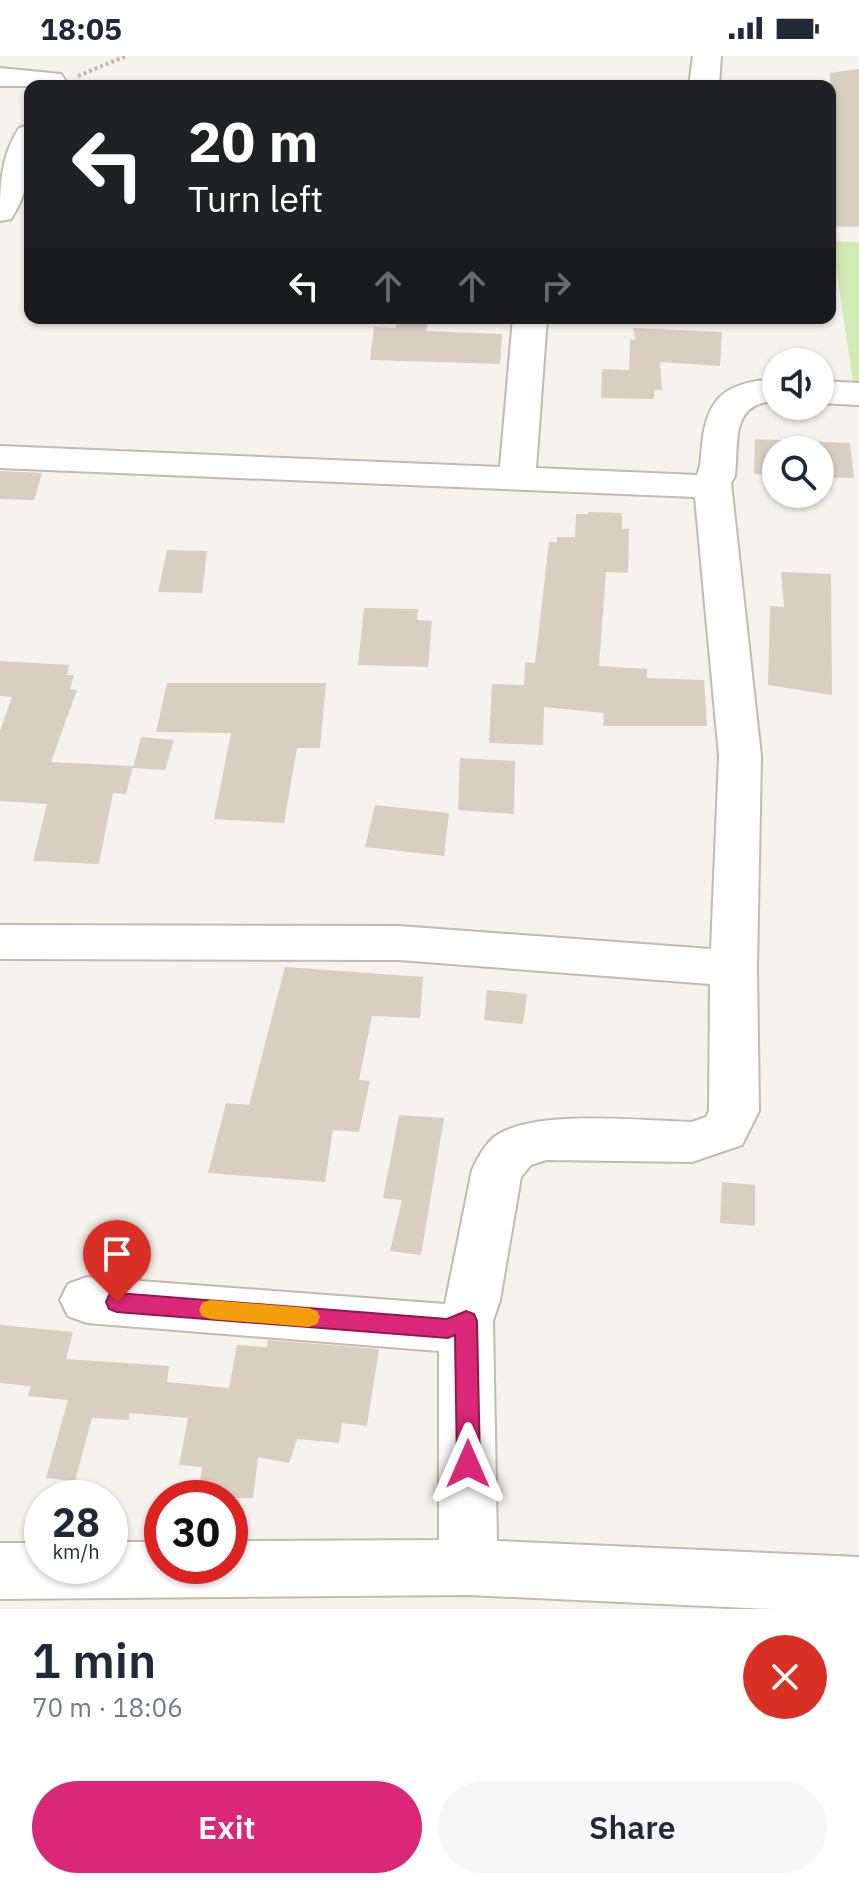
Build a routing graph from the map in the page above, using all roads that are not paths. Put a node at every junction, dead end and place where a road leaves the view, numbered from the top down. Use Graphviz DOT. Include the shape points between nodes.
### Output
graph roads {
  1 [pos="707,56"];
  2 [pos="59,75"];
  3 [pos="0,77"];
  4 [pos="705,80"];
  5 [pos="24,150"];
  6 [pos="0,212"];
  7 [pos="530,324"];
  8 [pos="762,390"];
  9 [pos="834,393"];
  10 [pos="859,394"];
  11 [pos="0,457"];
  12 [pos="517,477"];
  13 [pos="712,482"];
  14 [pos="0,942"];
  15 [pos="734,968"];
  16 [pos="87,1300"];
  17 [pos="466,1321"];
  18 [pos="468,1567"];
  19 [pos="0,1571"];
  20 [pos="859,1585"];
  1 -- 4 [label="street"];
  2 -- 3 [label="street"];
  5 -- 6 [label="street"];
  7 -- 12 [label="street"];
  8 -- 13 [label="street" via="734,398 726,411"];
  9 -- 10 [label="street"];
  11 -- 12 [label="street"];
  12 -- 13 [label="street" via="698,486"];
  13 -- 15 [label="street" via="740,756"];
  14 -- 15 [label="street" via="399,943"];
  15 -- 17 [label="street" via="734,1111 724,1131 692,1142 546,1140 514,1150 497,1170"];
  16 -- 17 [label="street" via="448,1328"];
  17 -- 18 [label="street"];
  18 -- 19 [label="street"];
  18 -- 20 [label="street"];
}
